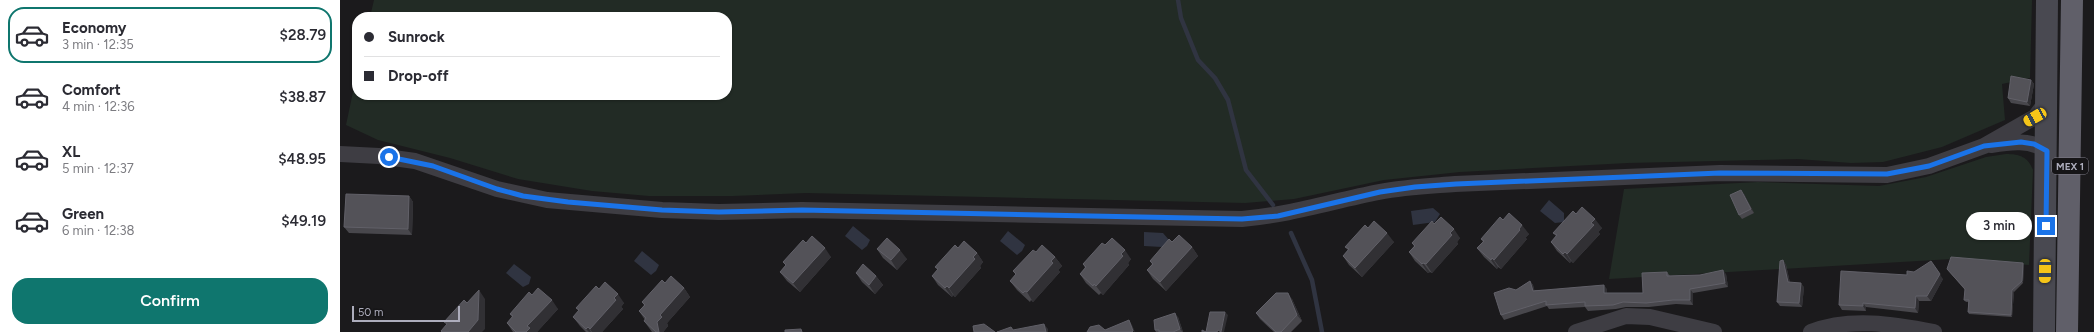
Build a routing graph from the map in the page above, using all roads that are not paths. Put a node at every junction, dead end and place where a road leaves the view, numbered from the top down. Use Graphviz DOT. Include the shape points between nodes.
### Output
graph roads {
  1 [pos="2047,0"];
  2 [pos="2072,0"];
  3 [pos="2047,102"];
  4 [pos="1984,146"];
  5 [pos="2047,151"];
  6 [pos="340,154"];
  7 [pos="1680,328"];
  8 [pos="1576,332"];
  9 [pos="1714,332"];
  10 [pos="1811,332"];
  11 [pos="1934,332"];
  12 [pos="2044,332"];
  13 [pos="2068,332"];
  1 -- 3 [label="main road"];
  2 -- 13 [label="highway, MEX 1"];
  3 -- 4 [label="street" via="2035,117"];
  3 -- 5 [label="main road"];
  4 -- 5 [label="street" via="2021,142 2034,144"];
  4 -- 6 [label="street" via="1929,166 1887,174 1720,173 1456,184 1380,192 1278,216 1242,219 802,210 662,210 539,198 497,189 415,161"];
  5 -- 12 [label="main road"];
  7 -- 8 [label="street" via="1650,317 1626,316"];
  7 -- 9 [label="street"];
  10 -- 11 [label="street" via="1825,326 1850,323 1901,325"];
}
